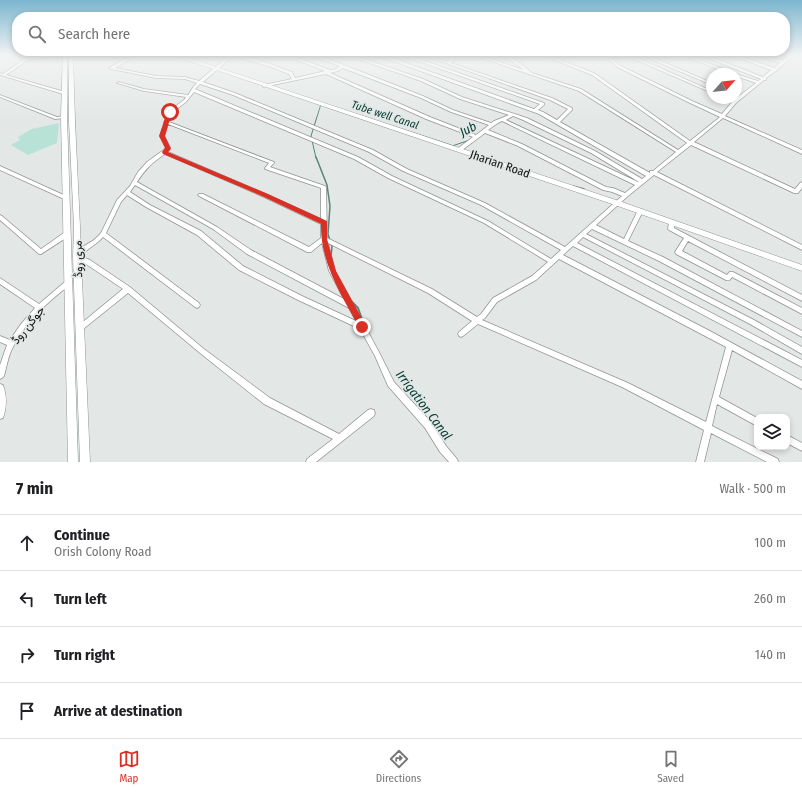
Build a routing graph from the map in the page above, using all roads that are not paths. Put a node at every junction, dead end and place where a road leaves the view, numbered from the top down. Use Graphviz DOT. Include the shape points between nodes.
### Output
graph roads {
  1 [pos="7,77"];
  2 [pos="67,77"];
  3 [pos="70,77"];
  4 [pos="154,77"];
  5 [pos="208,77"];
  6 [pos="236,77"];
  7 [pos="306,77"];
  8 [pos="337,77"];
  9 [pos="369,77"];
  10 [pos="412,77"];
  11 [pos="439,77"];
  12 [pos="465,77"];
  13 [pos="487,77"];
  14 [pos="538,77"];
  15 [pos="597,77"];
  16 [pos="640,77"];
  17 [pos="677,77"];
  18 [pos="694,77"];
  19 [pos="742,77"];
  20 [pos="759,77"];
  21 [pos="768,77"];
  22 [pos="294,79"];
  23 [pos="765,79"];
  24 [pos="706,81"];
  25 [pos="201,82"];
  26 [pos="119,83"];
  27 [pos="759,83"];
  28 [pos="264,86"];
  29 [pos="706,89"];
  30 [pos="193,90"];
  31 [pos="64,93"];
  32 [pos="0,96"];
  33 [pos="189,96"];
  34 [pos="743,96"];
  35 [pos="733,104"];
  36 [pos="534,111"];
  37 [pos="513,115"];
  38 [pos="722,116"];
  39 [pos="64,118"];
  40 [pos="502,120"];
  41 [pos="166,122"];
  42 [pos="557,122"];
  43 [pos="492,126"];
  44 [pos="485,131"];
  45 [pos="477,137"];
  46 [pos="73,138"];
  47 [pos="64,140"];
  48 [pos="688,142"];
  49 [pos="459,150"];
  50 [pos="678,151"];
  51 [pos="165,152"];
  52 [pos="802,152"];
  53 [pos="0,168"];
  54 [pos="650,174"];
  55 [pos="135,183"];
  56 [pos="640,183"];
  57 [pos="802,184"];
  58 [pos="128,192"];
  59 [pos="201,195"];
  60 [pos="626,195"];
  61 [pos="66,198"];
  62 [pos="617,203"];
  63 [pos="640,211"];
  64 [pos="0,217"];
  65 [pos="672,222"];
  66 [pos="324,223"];
  67 [pos="592,226"];
  68 [pos="67,234"];
  69 [pos="104,234"];
  70 [pos="582,235"];
  71 [pos="687,238"];
  72 [pos="324,239"];
  73 [pos="625,242"];
  74 [pos="573,243"];
  75 [pos="802,248"];
  76 [pos="566,250"];
  77 [pos="559,256"];
  78 [pos="77,257"];
  79 [pos="552,262"];
  80 [pos="802,268"];
  81 [pos="0,282"];
  82 [pos="69,282"];
  83 [pos="128,289"];
  84 [pos="802,298"];
  85 [pos="197,305"];
  86 [pos="351,306"];
  87 [pos="40,308"];
  88 [pos="802,310"];
  89 [pos="477,321"];
  90 [pos="362,327"];
  91 [pos="80,328"];
  92 [pos="461,334"];
  93 [pos="802,334"];
  94 [pos="0,339"];
  95 [pos="11,344"];
  96 [pos="730,345"];
  97 [pos="802,351"];
  98 [pos="802,364"];
  99 [pos="0,376"];
  100 [pos="802,385"];
  101 [pos="0,388"];
  102 [pos="715,399"];
  103 [pos="2,401"];
  104 [pos="371,413"];
  105 [pos="0,415"];
  106 [pos="754,420"];
  107 [pos="708,428"];
  108 [pos="339,438"];
  109 [pos="790,441"];
  110 [pos="802,447"];
  111 [pos="73,462"];
  112 [pos="85,462"];
  113 [pos="310,462"];
  114 [pos="454,462"];
  115 [pos="700,462"];
  116 [pos="775,462"];
  1 -- 31 [label="street"];
  2 -- 31 [label="main road, مری روڈ"];
  3 -- 46 [label="main road, مری روڈ"];
  4 -- 25 [label="street" via="185,78"];
  5 -- 25 [label="street"];
  6 -- 28 [label="main road, Jharian Road"];
  7 -- 22 [label="street"];
  8 -- 45 [label="street"];
  9 -- 43 [label="street"];
  10 -- 37 [label="street" via="461,98"];
  11 -- 36 [label="street"];
  12 -- 36 [label="street" via="543,104"];
  13 -- 42 [label="street" via="551,99 571,109"];
  14 -- 50 [label="street" via="580,90"];
  15 -- 48 [label="street"];
  16 -- 38 [label="street"];
  17 -- 29 [label="street"];
  18 -- 24 [label="street"];
  19 -- 27 [label="street"];
  20 -- 23 [label="street"];
  21 -- 23 [label="street"];
  22 -- 28 [label="street"];
  23 -- 27 [label="street"];
  25 -- 30 [label="street"];
  25 -- 76 [label="street" via="372,151 405,170 483,204"];
  26 -- 33 [label="street" via="144,90"];
  27 -- 34 [label="street"];
  28 -- 49 [label="main road, Jharian Road"];
  30 -- 33 [label="street"];
  30 -- 79 [label="street" via="356,158 390,177 486,222"];
  31 -- 39 [label="main road, مری روڈ"];
  32 -- 39 [label="street" via="57,118"];
  33 -- 41 [label="street" via="171,111"];
  35 -- 38 [label="street"];
  36 -- 42 [label="street"];
  37 -- 40 [label="street"];
  37 -- 56 [label="street" via="565,138"];
  38 -- 48 [label="street"];
  38 -- 52 [label="street"];
  39 -- 47 [label="main road, مری روڈ"];
  40 -- 43 [label="street"];
  40 -- 56 [label="street"];
  41 -- 51 [label="street" via="162,136 168,149"];
  41 -- 66 [label="street" via="272,163 267,168 323,187"];
  42 -- 54 [label="street"];
  43 -- 44 [label="street"];
  44 -- 45 [label="street"];
  44 -- 60 [label="street" via="520,145 605,189"];
  45 -- 49 [label="street"];
  46 -- 47 [label="main road"];
  46 -- 78 [label="main road, مری روڈ"];
  47 -- 61 [label="main road, مری روڈ"];
  48 -- 50 [label="street"];
  48 -- 57 [label="street" via="796,192"];
  49 -- 62 [label="main road, Jharian Road"];
  50 -- 54 [label="street"];
  51 -- 55 [label="street" via="146,166"];
  51 -- 66 [label="street"];
  53 -- 61 [label="street"];
  54 -- 56 [label="street"];
  54 -- 75 [label="street"];
  55 -- 58 [label="street"];
  55 -- 86 [label="street" via="215,228 249,252"];
  56 -- 60 [label="street"];
  58 -- 69 [label="street" via="119,201"];
  58 -- 90 [label="street" via="148,206 199,233 241,268"];
  59 -- 72 [label="street" via="309,250"];
  60 -- 62 [label="street"];
  61 -- 68 [label="main road, مری روڈ"];
  62 -- 63 [label="main road, Jharian Road"];
  62 -- 67 [label="street"];
  63 -- 65 [label="main road, Jharian Road"];
  63 -- 73 [label="street"];
  64 -- 68 [label="street" via="41,252"];
  65 -- 71 [label="street" via="671,230"];
  65 -- 80 [label="main road, Jharian Road"];
  66 -- 72 [label="street"];
  67 -- 70 [label="street"];
  67 -- 73 [label="street"];
  68 -- 82 [label="main road, مری روڈ"];
  69 -- 78 [label="street"];
  69 -- 85 [label="street"];
  70 -- 74 [label="street"];
  70 -- 97 [label="street" via="752,322"];
  71 -- 84 [label="street"];
  71 -- 88 [label="street" via="678,252 728,278 731,274"];
  72 -- 86 [label="street" via="332,271"];
  72 -- 89 [label="street" via="430,291"];
  73 -- 93 [label="street"];
  74 -- 76 [label="street"];
  74 -- 98 [label="street"];
  76 -- 77 [label="street"];
  77 -- 79 [label="street"];
  77 -- 96 [label="street"];
  78 -- 83 [label="street"];
  78 -- 91 [label="main road, مری روڈ"];
  79 -- 89 [label="street" via="534,278 495,300"];
  81 -- 87 [label="street"];
  82 -- 87 [label="street, جوگن روڈ"];
  82 -- 111 [label="main road, مری روڈ"];
  83 -- 91 [label="street"];
  83 -- 108 [label="street" via="267,401"];
  86 -- 90 [label="street"];
  87 -- 95 [label="street, جوگن روڈ"];
  89 -- 92 [label="street"];
  89 -- 107 [label="street" via="625,385"];
  90 -- 114 [label="street" via="391,384 428,425"];
  91 -- 112 [label="main road, مری روڈ"];
  94 -- 95 [label="street"];
  95 -- 99 [label="street, جوگن روڈ"];
  96 -- 100 [label="street"];
  96 -- 102 [label="street"];
  101 -- 103 [label="street"];
  102 -- 106 [label="street"];
  102 -- 107 [label="street"];
  103 -- 105 [label="street"];
  104 -- 108 [label="street"];
  107 -- 115 [label="street"];
  107 -- 116 [label="street"];
  108 -- 113 [label="street"];
  109 -- 110 [label="street"];
}
